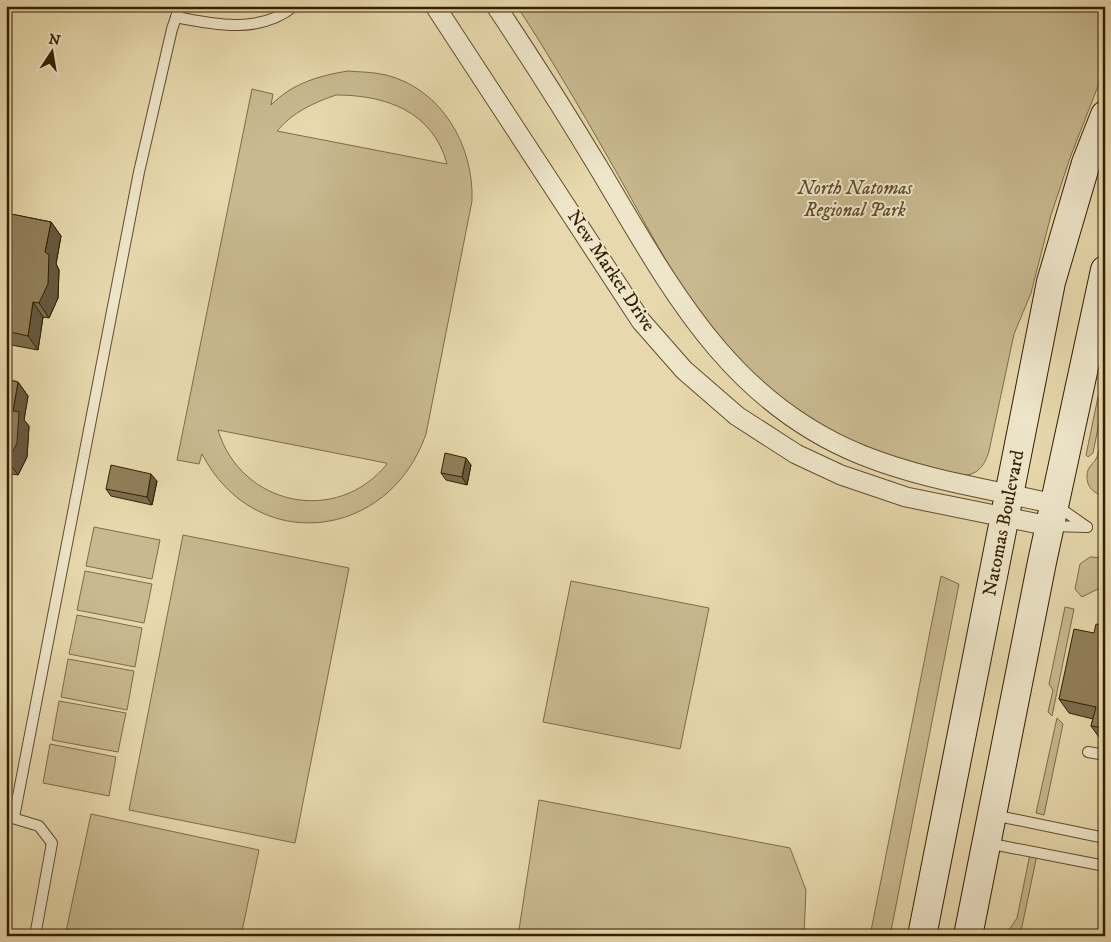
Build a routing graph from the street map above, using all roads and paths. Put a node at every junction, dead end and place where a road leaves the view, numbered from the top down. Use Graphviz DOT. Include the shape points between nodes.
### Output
graph roads {
  1 [pos="180,6"];
  2 [pos="294,6"];
  3 [pos="435,6"];
  4 [pos="496,6"];
  5 [pos="176,17"];
  6 [pos="1105,115"];
  7 [pos="1105,270"];
  8 [pos="1006,505"];
  9 [pos="1052,515"];
  10 [pos="1088,752"];
  11 [pos="1105,755"];
  12 [pos="992,815"];
  13 [pos="10,817"];
  14 [pos="1105,838"];
  15 [pos="986,843"];
  16 [pos="1105,866"];
  17 [pos="35,936"];
  18 [pos="922,936"];
  19 [pos="968,936"];
  1 -- 5 [label="lane"];
  2 -- 5 [label="lane" via="286,13 261,23 218,26"];
  3 -- 8 [label="street, New Market Drive" via="641,321 684,370 737,416 796,454 833,472 906,496"];
  4 -- 8 [label="street, New Market Drive" via="689,315 759,393 804,425 861,455"];
  5 -- 13 [label="lane" via="138,180"];
  6 -- 8 [label="main road, Natomas Boulevard" via="1086,163 1051,282"];
  7 -- 9 [label="main road"];
  8 -- 9 [label="street, New Market Drive"];
  8 -- 18 [label="main road, Natomas Boulevard"];
  9 -- 12 [label="main road"];
  10 -- 11 [label="lane"];
  12 -- 14 [label="lane"];
  12 -- 15 [label="main road"];
  13 -- 17 [label="lane" via="39,826 52,843"];
  15 -- 16 [label="lane"];
  15 -- 19 [label="main road"];
}
